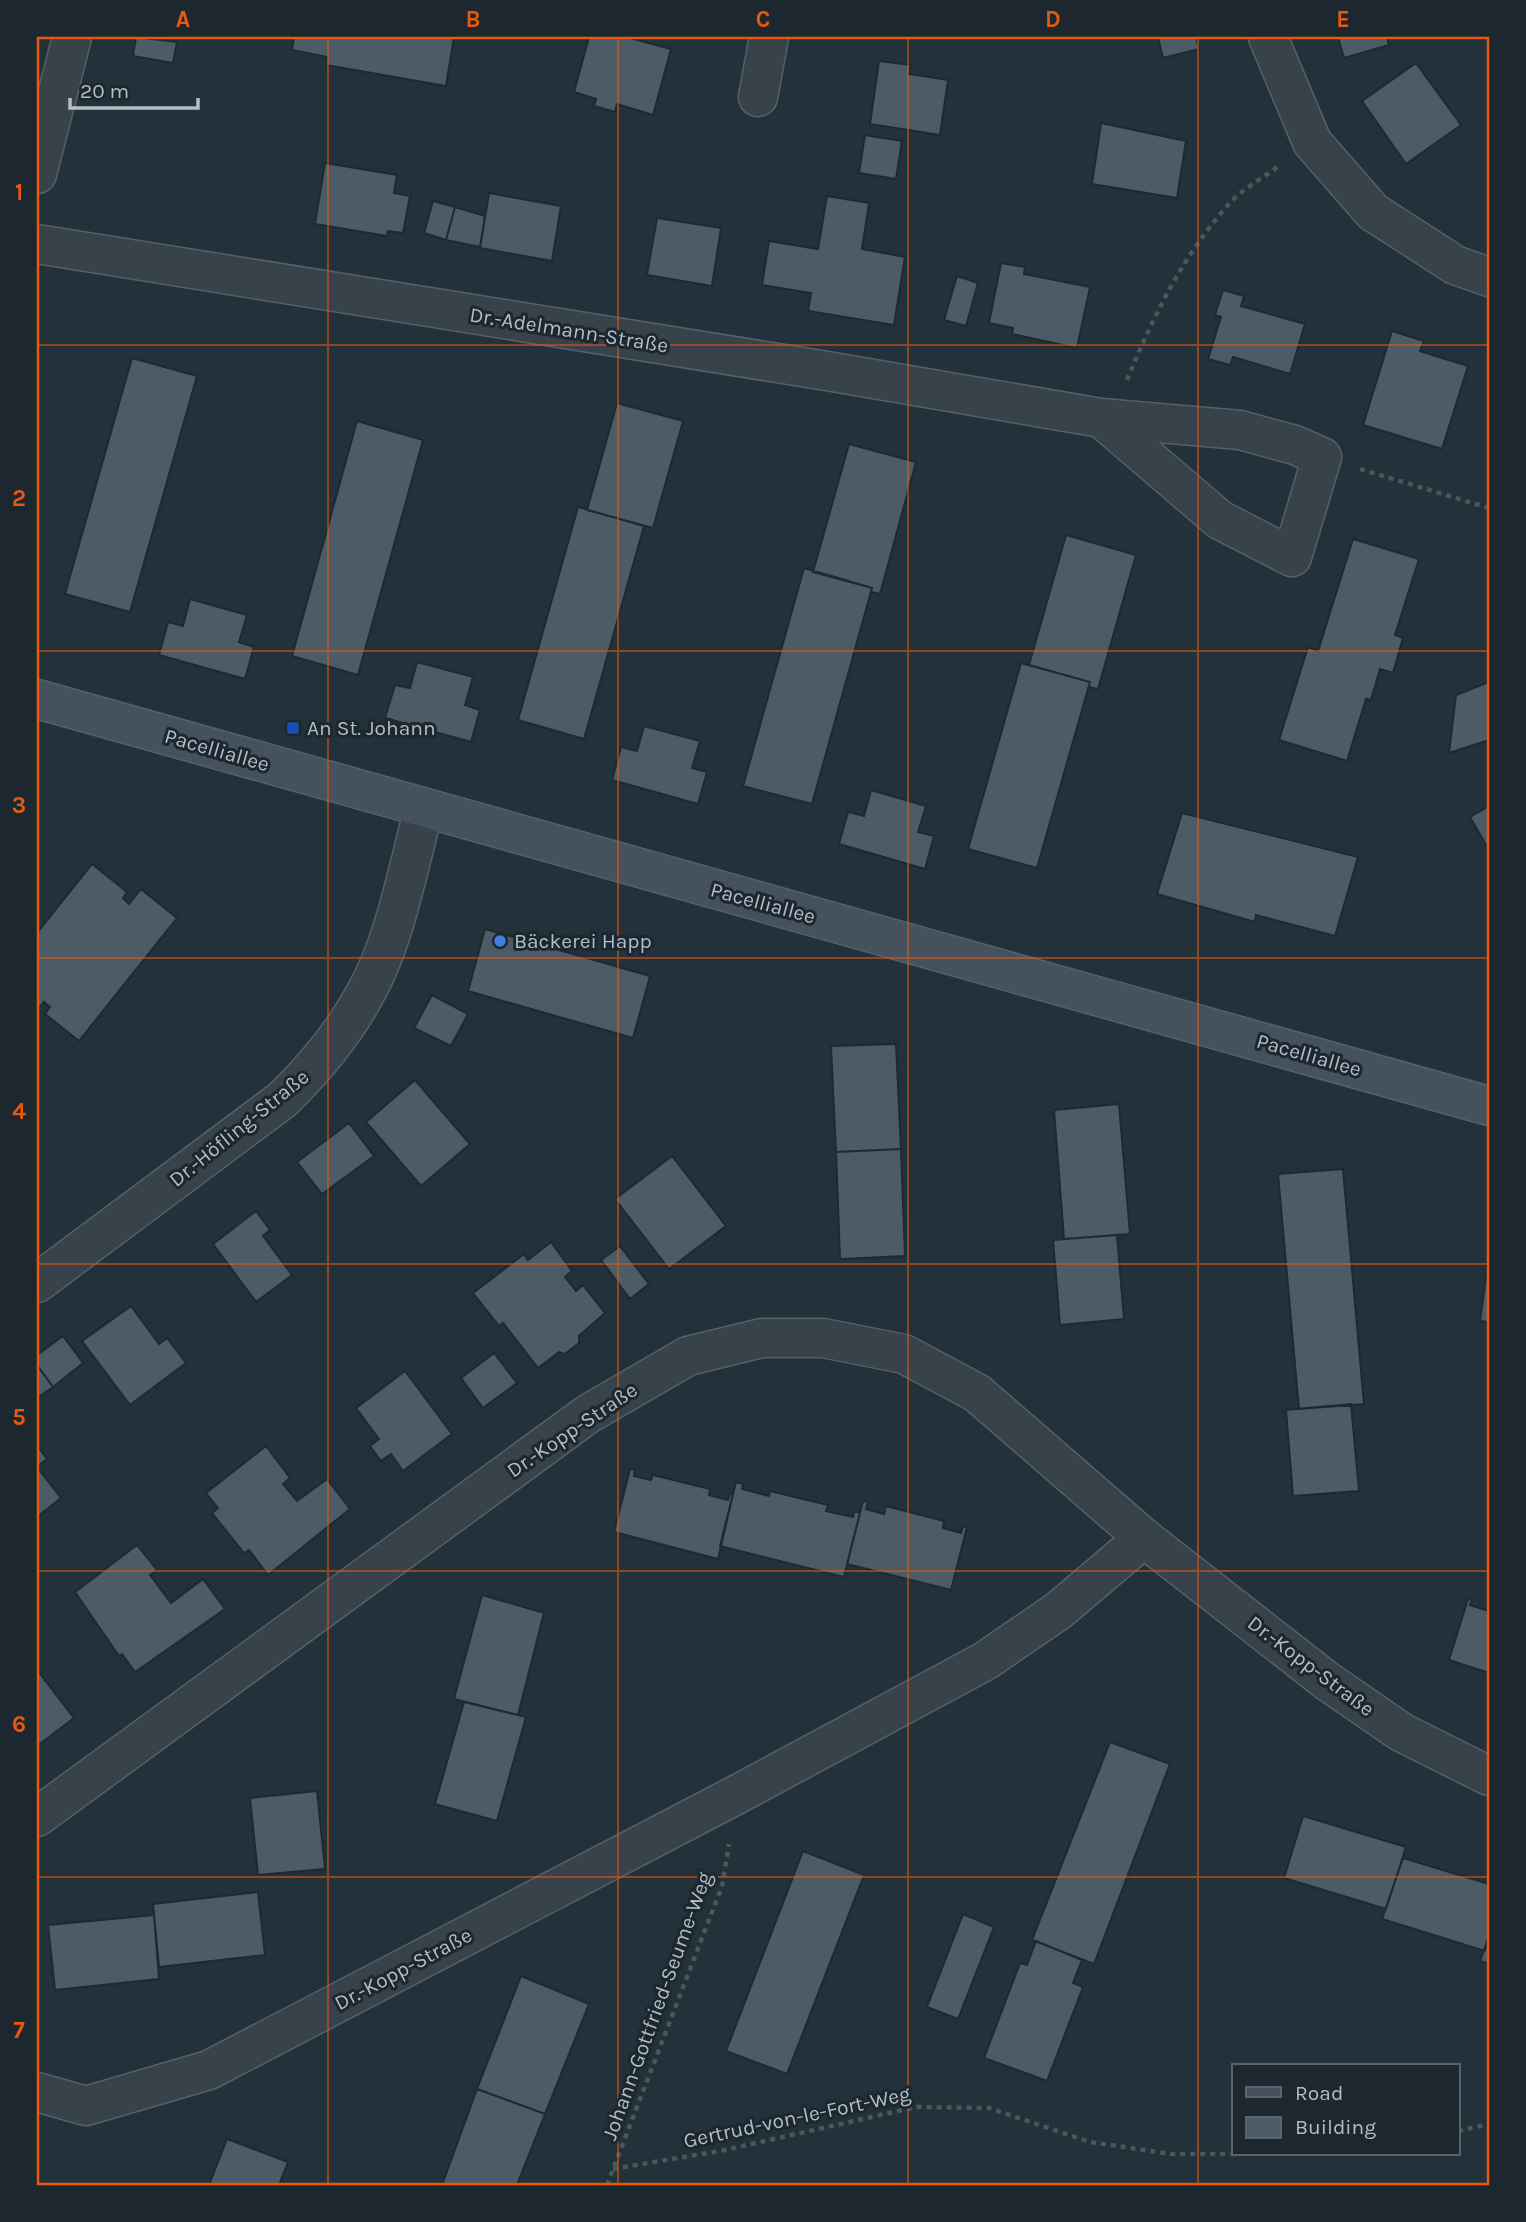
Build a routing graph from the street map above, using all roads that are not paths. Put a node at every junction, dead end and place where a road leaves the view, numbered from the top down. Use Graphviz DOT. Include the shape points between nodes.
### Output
graph roads {
  1 [pos="72,37"];
  2 [pos="769,37"];
  3 [pos="1268,37"];
  4 [pos="758,97"];
  5 [pos="37,174"];
  6 [pos="37,244"];
  7 [pos="1489,277"];
  8 [pos="1101,418"];
  9 [pos="37,699"];
  10 [pos="424,809"];
  11 [pos="1489,1106"];
  12 [pos="37,1283"];
  13 [pos="1143,1538"];
  14 [pos="1489,1776"];
  15 [pos="37,1816"];
  16 [pos="37,2092"];
  1 -- 5 [label="street"];
  2 -- 4 [label="street"];
  3 -- 7 [label="street" via="1312,142 1373,212 1455,265"];
  6 -- 8 [label="street, Dr.-Adelmann-Straße"];
  8 -- 8 [label="street, Dr.-Adelmann-Straße" via="1240,430 1322,457 1292,557 1220,520"];
  9 -- 10 [label="main road, Pacelliallee"];
  10 -- 11 [label="main road, Pacelliallee"];
  10 -- 12 [label="street, Dr.-Höfling-Straße" via="387,941 367,992 312,1071 282,1100"];
  13 -- 14 [label="street, Dr.-Kopp-Straße" via="1327,1681 1401,1732"];
  13 -- 15 [label="street, Dr.-Kopp-Straße" via="977,1393 904,1354 810,1338 762,1338 688,1356 588,1413"];
  13 -- 16 [label="street, Dr.-Kopp-Straße" via="1058,1611 985,1661 209,2070 86,2106"];
}
